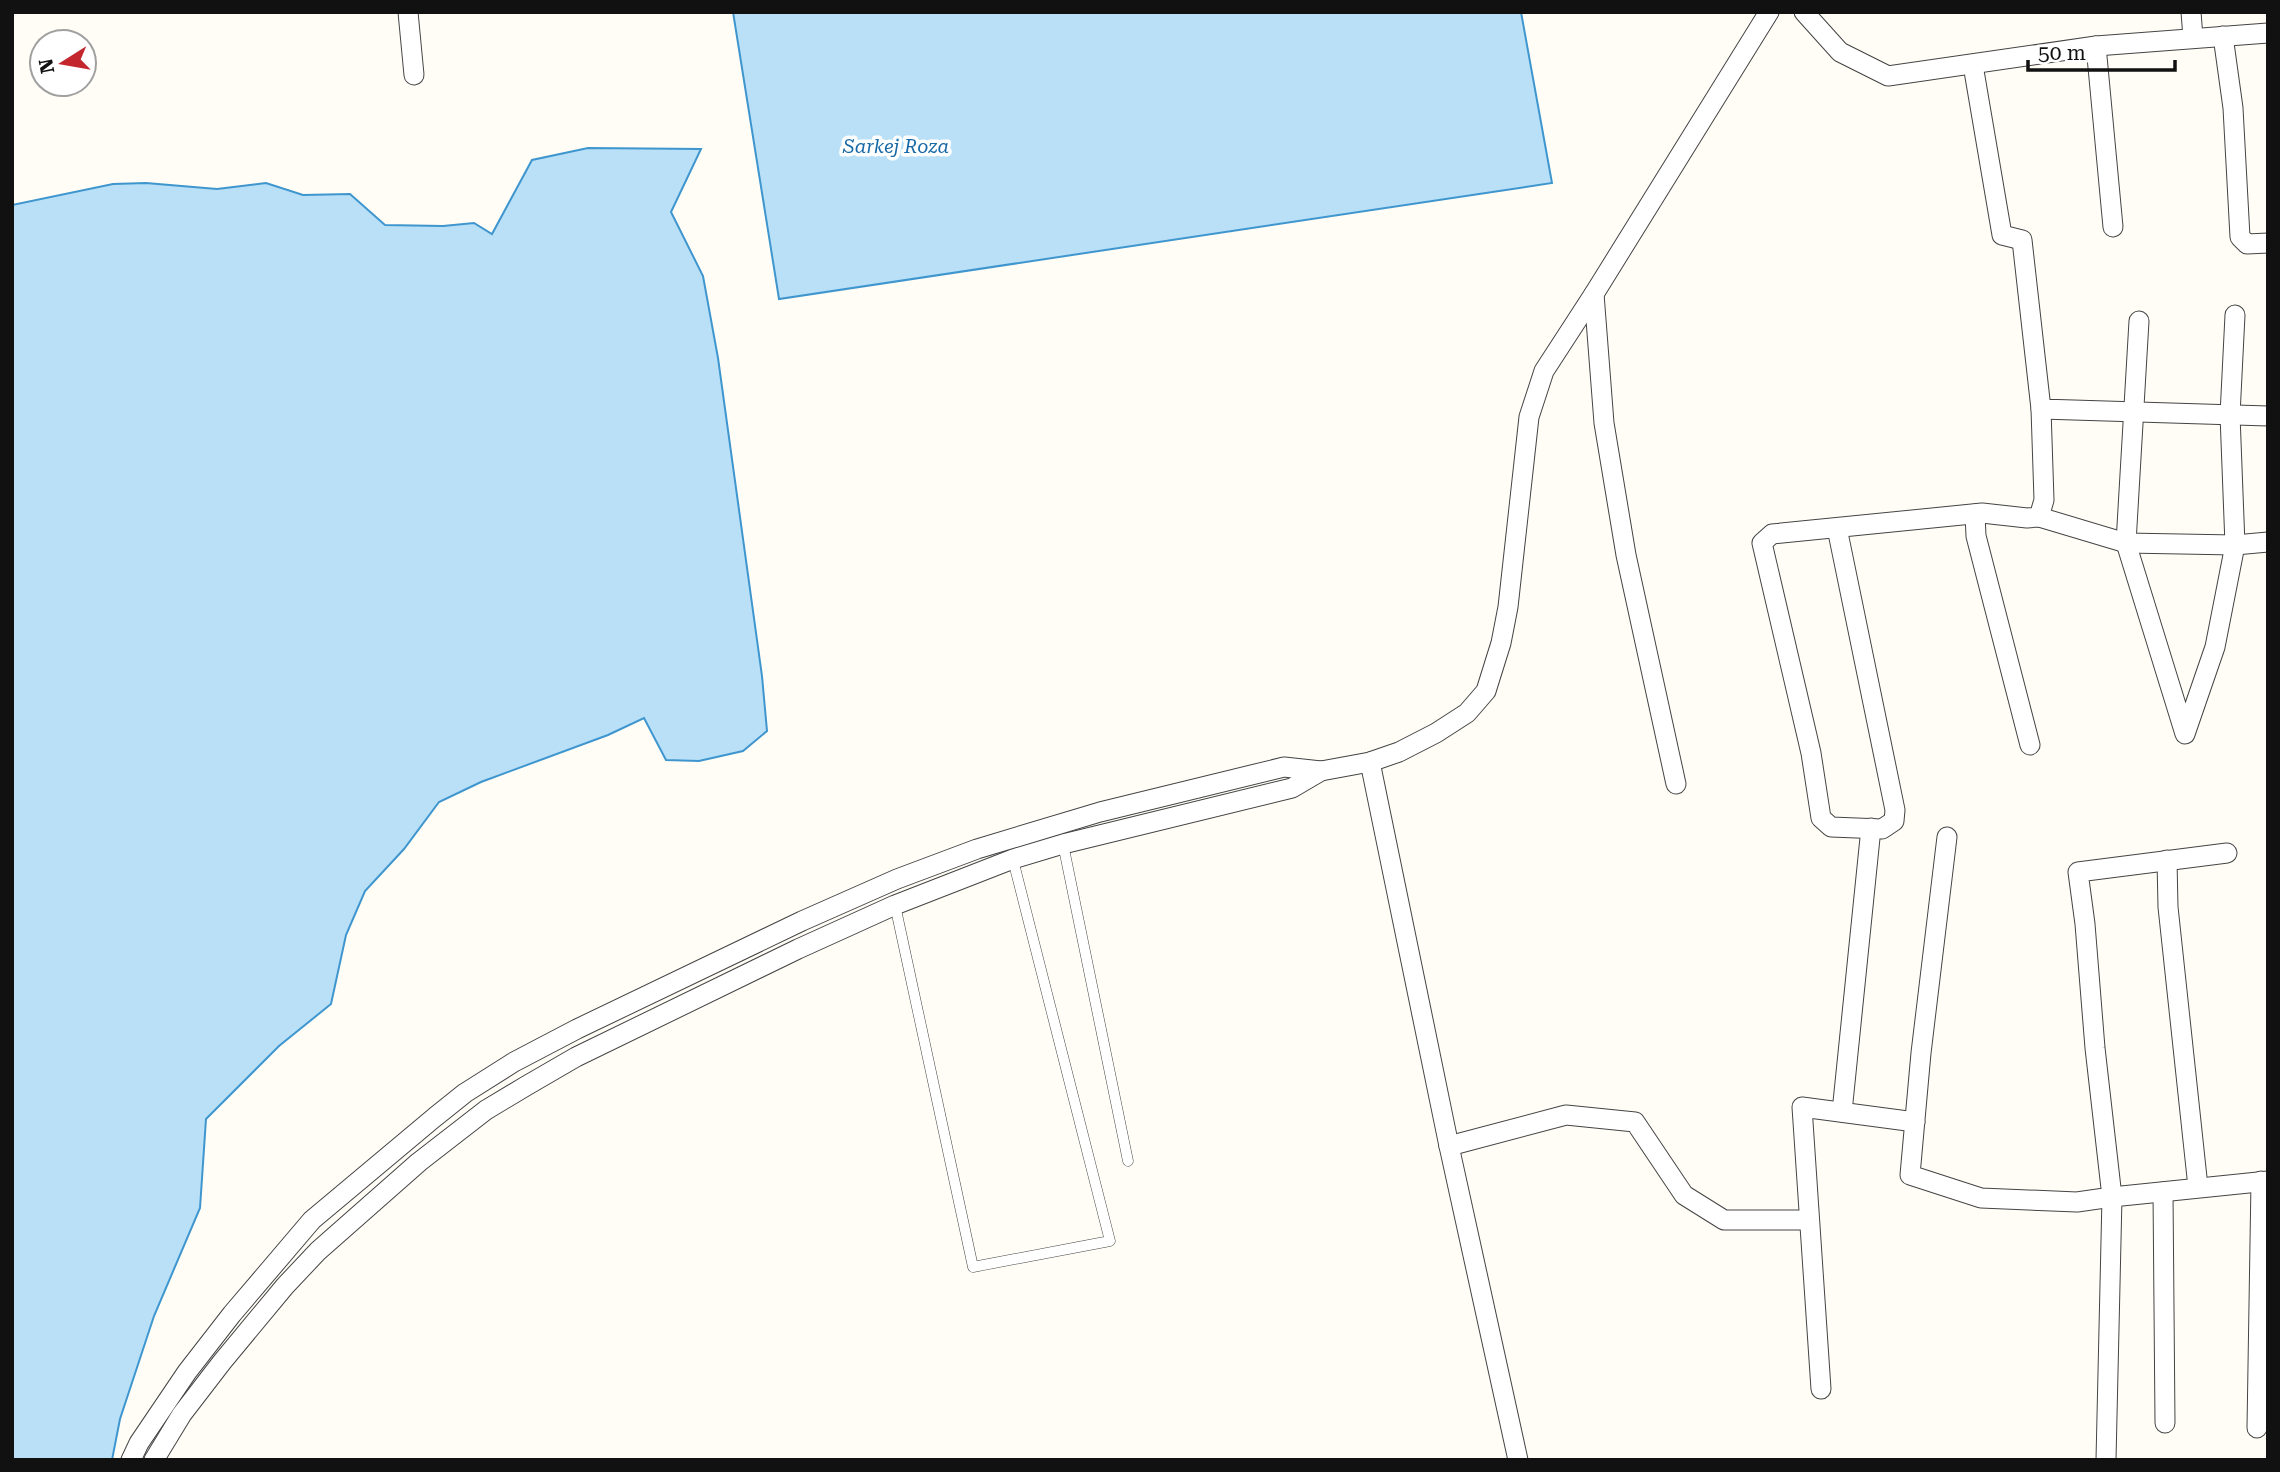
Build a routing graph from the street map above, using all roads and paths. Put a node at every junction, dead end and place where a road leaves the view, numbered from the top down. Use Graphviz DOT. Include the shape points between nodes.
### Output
graph roads {
  1 [pos="408,12"];
  2 [pos="1769,12"];
  3 [pos="1804,12"];
  4 [pos="2192,12"];
  5 [pos="2268,33"];
  6 [pos="2223,36"];
  7 [pos="2193,38"];
  8 [pos="2096,46"];
  9 [pos="1973,65"];
  10 [pos="414,75"];
  11 [pos="2113,227"];
  12 [pos="2268,243"];
  13 [pos="1594,294"];
  14 [pos="2235,315"];
  15 [pos="2139,321"];
  16 [pos="2041,409"];
  17 [pos="2134,412"];
  18 [pos="2230,415"];
  19 [pos="2268,416"];
  20 [pos="1975,514"];
  21 [pos="2039,517"];
  22 [pos="1837,528"];
  23 [pos="2268,542"];
  24 [pos="2126,543"];
  25 [pos="2235,545"];
  26 [pos="2030,746"];
  27 [pos="1370,762"];
  28 [pos="1321,771"];
  29 [pos="1676,785"];
  30 [pos="1179,793"];
  31 [pos="1184,814"];
  32 [pos="1871,828"];
  33 [pos="1947,838"];
  34 [pos="1007,839"];
  35 [pos="1063,844"];
  36 [pos="2227,853"];
  37 [pos="1013,859"];
  38 [pos="2167,860"];
  39 [pos="895,905"];
  40 [pos="790,927"];
  41 [pos="797,949"];
  42 [pos="566,1035"];
  43 [pos="576,1057"];
  44 [pos="496,1073"];
  45 [pos="507,1097"];
  46 [pos="1842,1112"];
  47 [pos="1915,1122"];
  48 [pos="422,1127"];
  49 [pos="1449,1146"];
  50 [pos="438,1147"];
  51 [pos="1128,1161"];
  52 [pos="2264,1181"];
  53 [pos="2198,1187"];
  54 [pos="2163,1192"];
  55 [pos="2112,1198"];
  56 [pos="1809,1220"];
  57 [pos="187,1372"];
  58 [pos="204,1385"];
  59 [pos="1821,1389"];
  60 [pos="2165,1423"];
  61 [pos="2256,1428"];
  62 [pos="131,1460"];
  63 [pos="154,1460"];
  64 [pos="1518,1460"];
  65 [pos="2106,1460"];
  1 -- 10 [label="street"];
  2 -- 13 [label="street"];
  3 -- 9 [label="street" via="1840,52 1888,76"];
  4 -- 7 [label="street"];
  5 -- 6 [label="street"];
  6 -- 7 [label="street"];
  6 -- 12 [label="street" via="2233,108 2241,237 2247,244"];
  7 -- 8 [label="street"];
  8 -- 9 [label="street"];
  8 -- 11 [label="street"];
  9 -- 16 [label="street" via="2002,234 2022,240"];
  13 -- 27 [label="street" via="1544,371 1529,417 1507,607 1486,691 1467,713 1436,733"];
  13 -- 29 [label="street" via="1604,423 1626,555"];
  14 -- 18 [label="street"];
  15 -- 17 [label="street"];
  16 -- 17 [label="street"];
  16 -- 21 [label="street" via="2044,500"];
  17 -- 18 [label="street"];
  17 -- 24 [label="street"];
  18 -- 19 [label="street"];
  18 -- 25 [label="street"];
  20 -- 21 [label="street"];
  20 -- 22 [label="street"];
  20 -- 26 [label="street" via="1976,536"];
  21 -- 24 [label="street"];
  22 -- 32 [label="street" via="1895,810 1894,821 1882,829"];
  22 -- 32 [label="street" via="1772,534 1762,543 1822,818 1831,827"];
  23 -- 25 [label="street"];
  24 -- 25 [label="street"];
  24 -- 25 [label="street" via="2185,734 2215,646"];
  27 -- 28 [label="street"];
  27 -- 49 [label="street"];
  28 -- 30 [label="street" via="1284,767"];
  28 -- 31 [label="street" via="1292,788"];
  30 -- 31 [label="street"];
  30 -- 34 [label="street"];
  31 -- 35 [label="street"];
  32 -- 46 [label="street"];
  33 -- 47 [label="street"];
  34 -- 37 [label="lane"];
  34 -- 40 [label="street" via="898,879"];
  35 -- 37 [label="street"];
  35 -- 51 [label="lane"];
  36 -- 38 [label="street"];
  37 -- 39 [label="street"];
  37 -- 39 [label="lane" via="1110,1241 973,1267"];
  38 -- 53 [label="street"];
  38 -- 55 [label="street" via="2078,873"];
  39 -- 41 [label="street"];
  40 -- 41 [label="street"];
  40 -- 42 [label="street"];
  41 -- 43 [label="street"];
  42 -- 43 [label="street"];
  42 -- 44 [label="street"];
  43 -- 45 [label="street"];
  44 -- 45 [label="street"];
  44 -- 48 [label="street"];
  45 -- 50 [label="street"];
  46 -- 47 [label="street"];
  46 -- 56 [label="street" via="1802,1107"];
  47 -- 55 [label="street" via="1910,1175 1981,1198 2077,1202"];
  48 -- 50 [label="street"];
  48 -- 57 [label="street" via="312,1220"];
  49 -- 56 [label="street" via="1566,1115 1635,1122 1684,1195 1724,1220"];
  49 -- 64 [label="street"];
  50 -- 58 [label="street" via="318,1251"];
  52 -- 53 [label="street"];
  52 -- 61 [label="street"];
  53 -- 54 [label="street"];
  54 -- 55 [label="street"];
  54 -- 60 [label="street"];
  55 -- 65 [label="street"];
  56 -- 59 [label="street"];
  57 -- 58 [label="street"];
  57 -- 62 [label="street"];
  58 -- 63 [label="street"];
}
